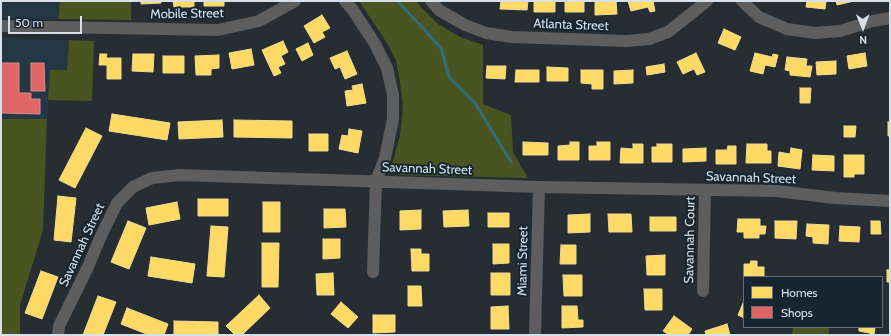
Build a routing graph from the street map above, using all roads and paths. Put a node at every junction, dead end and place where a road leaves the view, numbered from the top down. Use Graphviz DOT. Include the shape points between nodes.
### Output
graph roads {
  1 [pos="295,1"];
  2 [pos="345,1"];
  3 [pos="432,1"];
  4 [pos="707,1"];
  5 [pos="742,1"];
  6 [pos="890,18"];
  7 [pos="1,26"];
  8 [pos="376,181"];
  9 [pos="539,187"];
  10 [pos="705,190"];
  11 [pos="890,201"];
  12 [pos="373,272"];
  13 [pos="703,291"];
  14 [pos="58,335"];
  15 [pos="536,335"];
  1 -- 7 [label="street, Mobile Street" via="259,21 218,30"];
  2 -- 8 [label="street" via="375,44 387,68 393,95 393,119 388,145"];
  3 -- 4 [label="street, Atlanta Street" via="439,10 465,25 486,33 512,37 626,41 649,39 668,32"];
  5 -- 6 [label="street" via="760,17 787,28 814,33 840,31"];
  8 -- 9 [label="street, Savannah Street"];
  8 -- 12 [label="street"];
  8 -- 14 [label="street, Savannah Street" via="180,175 152,178 133,187 117,203 100,236 89,265 59,326"];
  9 -- 10 [label="street, Savannah Street"];
  9 -- 15 [label="street, Miami Street"];
  10 -- 11 [label="street, Savannah Street" via="777,191"];
  10 -- 13 [label="street, Savannah Court"];
}
